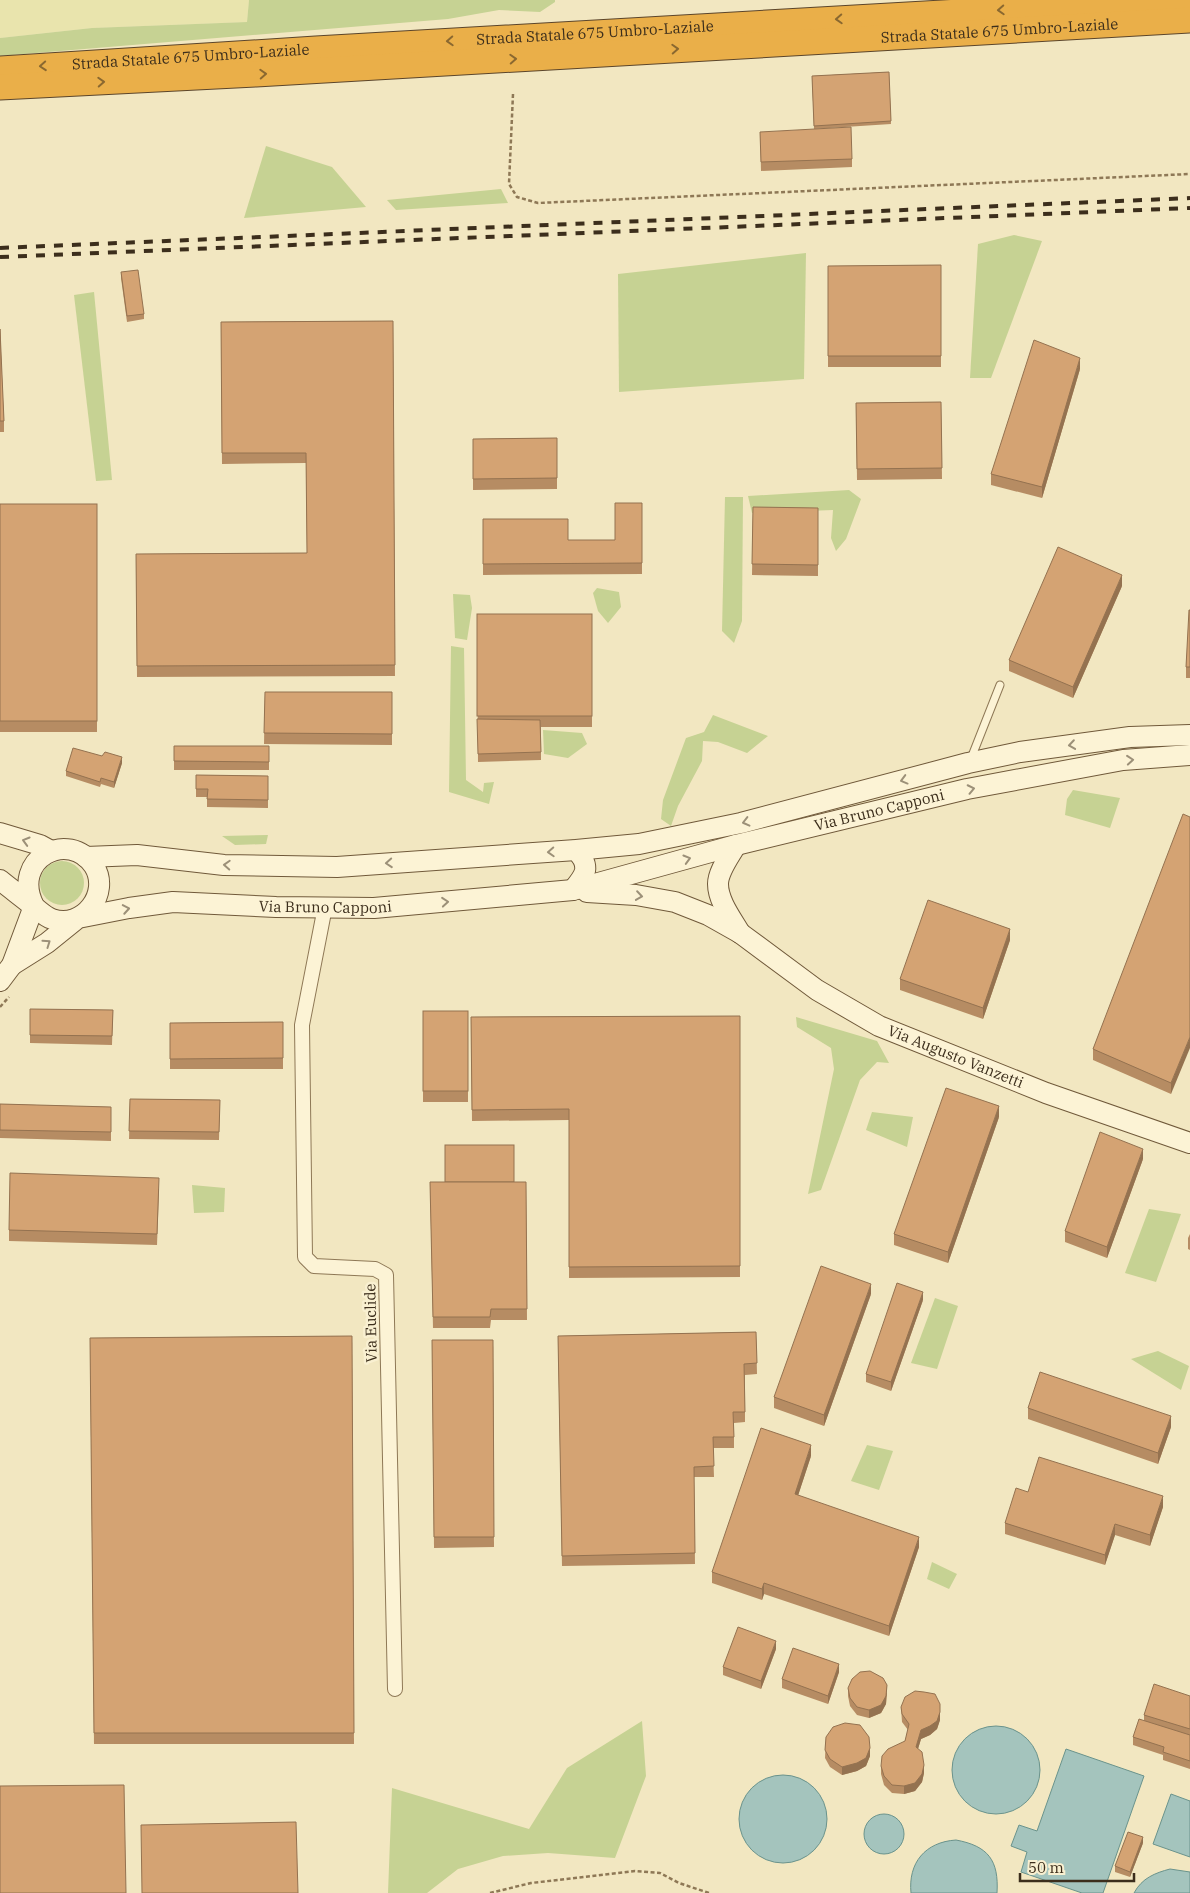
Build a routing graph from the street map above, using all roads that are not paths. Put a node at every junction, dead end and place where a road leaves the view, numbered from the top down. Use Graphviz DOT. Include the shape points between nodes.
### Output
graph roads {
  1 [pos="1190,2"];
  2 [pos="1190,20"];
  3 [pos="0,69"];
  4 [pos="0,87"];
  5 [pos="1000,685"];
  6 [pos="1190,735"];
  7 [pos="1190,755"];
  8 [pos="968,763"];
  9 [pos="0,833"];
  10 [pos="736,845"];
  11 [pos="576,850"];
  12 [pos="51,852"];
  13 [pos="86,857"];
  14 [pos="0,880"];
  15 [pos="573,890"];
  16 [pos="34,906"];
  17 [pos="325,908"];
  18 [pos="78,918"];
  19 [pos="740,933"];
  20 [pos="12,964"];
  21 [pos="6,987"];
  22 [pos="1190,1143"];
  23 [pos="395,1689"];
  1 -- 3 [label="highway, Strada Statale 675 Umbro-Laziale, one-way" via="1054,6"];
  4 -- 2 [label="highway, Strada Statale 675 Umbro-Laziale, one-way"];
  5 -- 8 [label="lane"];
  6 -- 8 [label="main road, Via Bruno Capponi, one-way" via="1130,737 1020,752"];
  10 -- 7 [label="main road, Via Bruno Capponi, one-way" via="967,789 1123,760"];
  8 -- 11 [label="main road, Via Bruno Capponi, one-way" via="741,823 640,844"];
  12 -- 9 [label="main road, one-way" via="40,845"];
  15 -- 10 [label="main road, Via Bruno Capponi, one-way"];
  10 -- 19 [label="main road, Via Augusto Vanzetti" via="718,883 720,897"];
  11 -- 13 [label="main road, Via Bruno Capponi, one-way" via="337,867 224,865 137,855"];
  11 -- 15 [label="main road" via="584,858 586,870"];
  12 -- 13 [label="main road" via="68,849"];
  12 -- 16 [label="main road" via="33,865 29,875 28,891"];
  13 -- 18 [label="main road" via="94,866 99,890 88,911"];
  14 -- 16 [label="main road"];
  17 -- 15 [label="main road, Via Bruno Capponi, one-way" via="374,908"];
  15 -- 19 [label="main road, Via Augusto Vanzetti, one-way" via="675,902"];
  16 -- 18 [label="main road" via="54,920"];
  16 -- 20 [label="main road"];
  18 -- 17 [label="main road, Via Bruno Capponi, one-way" via="173,902"];
  17 -- 23 [label="street, Via Euclide" via="302,1025 305,1257 314,1266 376,1269 386,1275"];
  20 -- 18 [label="main road, one-way" via="48,944"];
  19 -- 22 [label="main road, Via Augusto Vanzetti" via="817,990 879,1026 1046,1093"];
  20 -- 21 [label="main road"];
}
